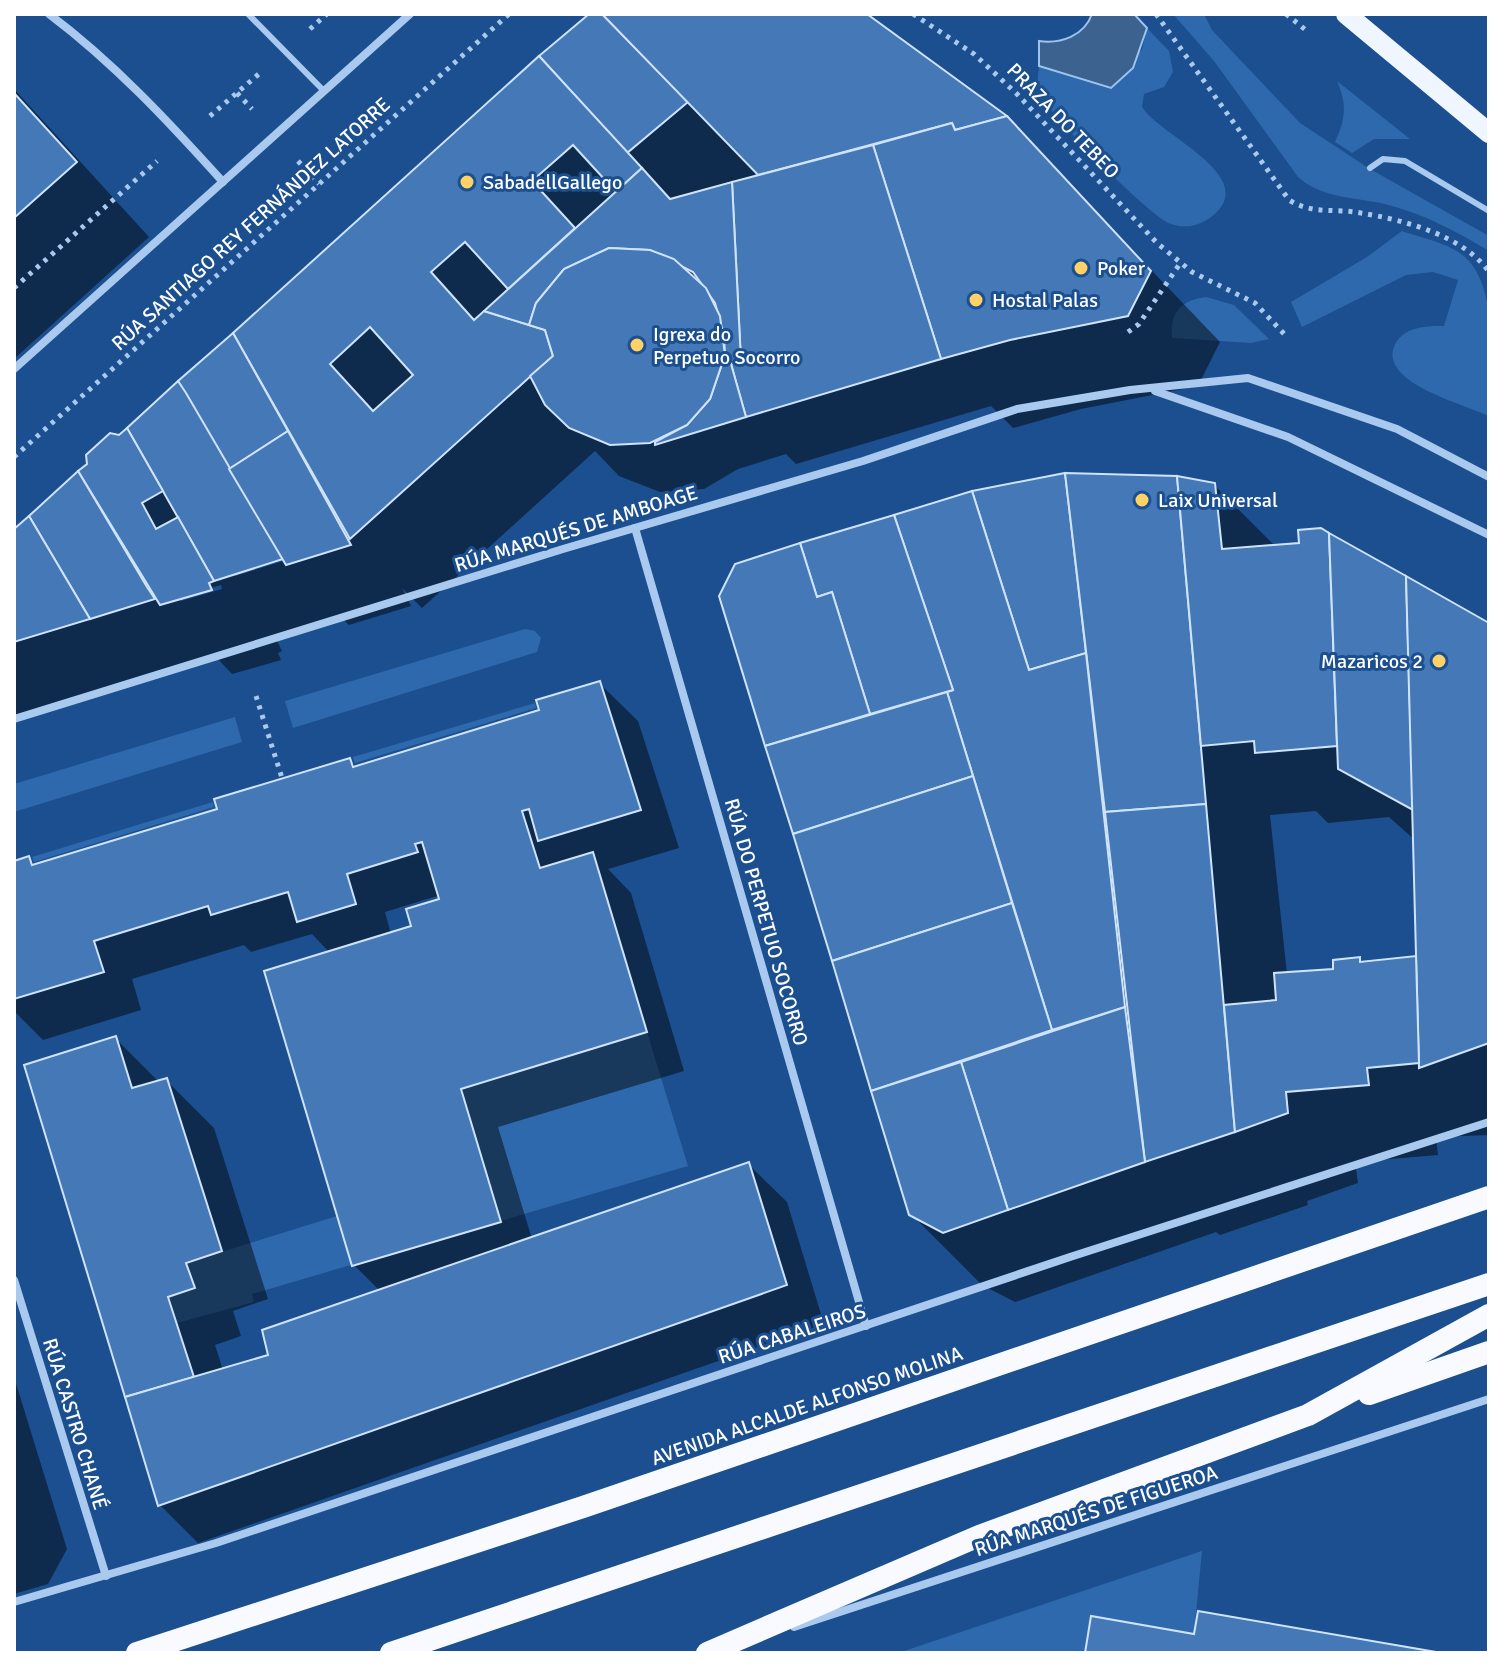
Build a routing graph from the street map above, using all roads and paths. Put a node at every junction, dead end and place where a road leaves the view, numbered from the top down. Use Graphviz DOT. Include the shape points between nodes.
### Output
graph roads {
  1 [pos="49,14"];
  2 [pos="248,14"];
  3 [pos="410,14"];
  4 [pos="509,14"];
  5 [pos="913,14"];
  6 [pos="1156,14"];
  7 [pos="1346,14"];
  8 [pos="324,91"];
  9 [pos="1489,133"];
  10 [pos="1370,168"];
  11 [pos="223,182"];
  12 [pos="1489,211"];
  13 [pos="1181,262"];
  14 [pos="1489,272"];
  15 [pos="1128,332"];
  16 [pos="1287,337"];
  17 [pos="14,369"];
  18 [pos="1150,389"];
  19 [pos="14,457"];
  20 [pos="1489,477"];
  21 [pos="635,528"];
  22 [pos="1489,535"];
  23 [pos="256,696"];
  24 [pos="14,719"];
  25 [pos="282,778"];
  26 [pos="1489,1122"];
  27 [pos="1489,1197"];
  28 [pos="14,1280"];
  29 [pos="1489,1284"];
  30 [pos="1489,1315"];
  31 [pos="866,1326"];
  32 [pos="1489,1352"];
  33 [pos="1489,1399"];
  34 [pos="1308,1415"];
  35 [pos="106,1576"];
  36 [pos="14,1602"];
  37 [pos="137,1653"];
  38 [pos="391,1653"];
  39 [pos="707,1653"];
  40 [pos="713,1653"];
  1 -- 11 [label="street" via="107,60"];
  2 -- 8 [label="lane"];
  3 -- 8 [label="street"];
  4 -- 19 [label="path, RÚA SANTIAGO REY FERNÁNDEZ LATORRE"];
  5 -- 13 [label="path, PRAZA DO TEBEO" via="974,54"];
  6 -- 14 [label="path" via="1289,200 1304,209 1359,212 1409,224 1478,257"];
  7 -- 9 [label="main road"];
  8 -- 11 [label="street"];
  10 -- 12 [label="lane" via="1383,159 1405,161"];
  11 -- 17 [label="street"];
  13 -- 15 [label="path"];
  13 -- 16 [label="path, PRAZA DO TEBEO" via="1255,303"];
  18 -- 20 [label="street, RÚA MARQUÉS DE AMBOAGE" via="1248,378 1397,429"];
  18 -- 21 [label="street, RÚA MARQUÉS DE AMBOAGE" via="1017,409"];
  18 -- 22 [label="street, RÚA MARQUÉS DE AMBOAGE" via="1288,437"];
  21 -- 24 [label="street, RÚA MARQUÉS DE AMBOAGE"];
  21 -- 31 [label="street, RÚA DO PERPETUO SOCORRO"];
  23 -- 25 [label="path"];
  26 -- 31 [label="street, RÚA CABALEIROS"];
  27 -- 37 [label="highway, AVENIDA ALCALDE ALFONSO MOLINA" via="583,1507"];
  28 -- 35 [label="street, RÚA CASTRO CHANÉ"];
  29 -- 38 [label="highway"];
  30 -- 34 [label="highway"];
  31 -- 35 [label="street, RÚA CABALEIROS"];
  32 -- 34 [label="highway"];
  33 -- 40 [label="street, RÚA MARQUÉS DE FIGUEROA"];
  34 -- 39 [label="highway" via="979,1536"];
  35 -- 36 [label="street"];
}
